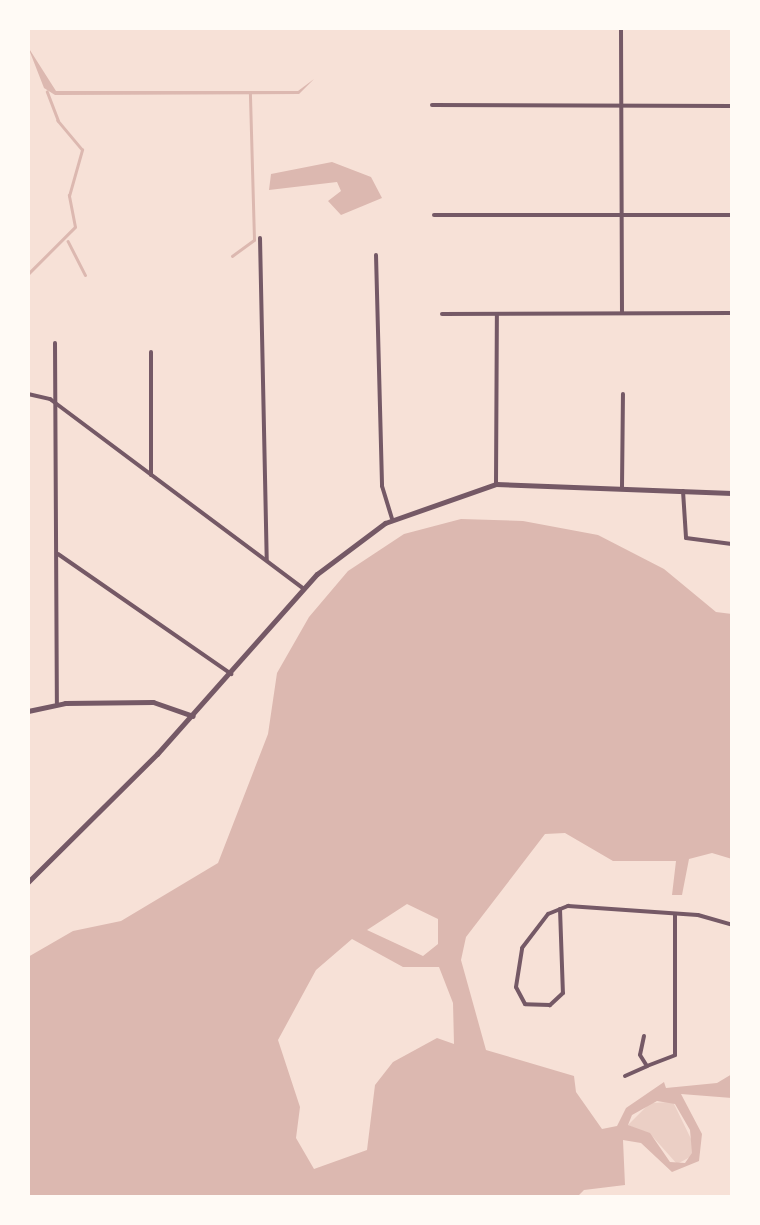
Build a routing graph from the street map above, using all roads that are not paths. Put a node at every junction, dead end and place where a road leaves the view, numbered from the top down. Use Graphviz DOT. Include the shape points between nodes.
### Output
graph roads {
  1 [pos="622,28"];
  2 [pos="432,104"];
  3 [pos="732,106"];
  4 [pos="621,107"];
  5 [pos="434,214"];
  6 [pos="732,215"];
  7 [pos="622,216"];
  8 [pos="260,238"];
  9 [pos="376,256"];
  10 [pos="732,312"];
  11 [pos="622,313"];
  12 [pos="442,314"];
  13 [pos="497,314"];
  14 [pos="56,343"];
  15 [pos="151,352"];
  16 [pos="28,394"];
  17 [pos="623,394"];
  18 [pos="56,405"];
  19 [pos="151,475"];
  20 [pos="496,484"];
  21 [pos="622,487"];
  22 [pos="684,491"];
  23 [pos="732,493"];
  24 [pos="392,519"];
  25 [pos="732,544"];
  26 [pos="57,553"];
  27 [pos="267,560"];
  28 [pos="304,588"];
  29 [pos="231,674"];
  30 [pos="57,704"];
  31 [pos="28,711"];
  32 [pos="193,716"];
  33 [pos="28,882"];
  34 [pos="560,909"];
  35 [pos="675,914"];
  36 [pos="732,924"];
  37 [pos="644,1036"];
  38 [pos="647,1066"];
  39 [pos="624,1076"];
  1 -- 4 [label="street"];
  2 -- 4 [label="street"];
  3 -- 4 [label="street"];
  4 -- 7 [label="street"];
  5 -- 7 [label="street"];
  6 -- 7 [label="street"];
  7 -- 11 [label="street"];
  8 -- 27 [label="street"];
  9 -- 24 [label="street" via="382,486"];
  10 -- 11 [label="street"];
  11 -- 13 [label="street"];
  12 -- 13 [label="street"];
  13 -- 20 [label="street"];
  14 -- 18 [label="street"];
  15 -- 19 [label="street"];
  16 -- 18 [label="street"];
  17 -- 21 [label="street"];
  18 -- 19 [label="street"];
  18 -- 26 [label="street"];
  19 -- 27 [label="street"];
  20 -- 21 [label="street"];
  20 -- 24 [label="street"];
  21 -- 22 [label="street"];
  22 -- 23 [label="street"];
  22 -- 25 [label="street" via="686,538"];
  24 -- 28 [label="street" via="343,550"];
  26 -- 29 [label="street"];
  26 -- 30 [label="street"];
  27 -- 28 [label="street"];
  28 -- 29 [label="street"];
  29 -- 32 [label="street"];
  30 -- 31 [label="street"];
  30 -- 32 [label="street" via="159,702"];
  32 -- 33 [label="street"];
  34 -- 34 [label="street" via="563,992 559,1002 546,1006 519,998 518,966 531,930"];
  34 -- 35 [label="street"];
  35 -- 36 [label="street"];
  35 -- 38 [label="street" via="675,1055"];
  37 -- 38 [label="street" via="640,1056"];
  38 -- 39 [label="street"];
}
